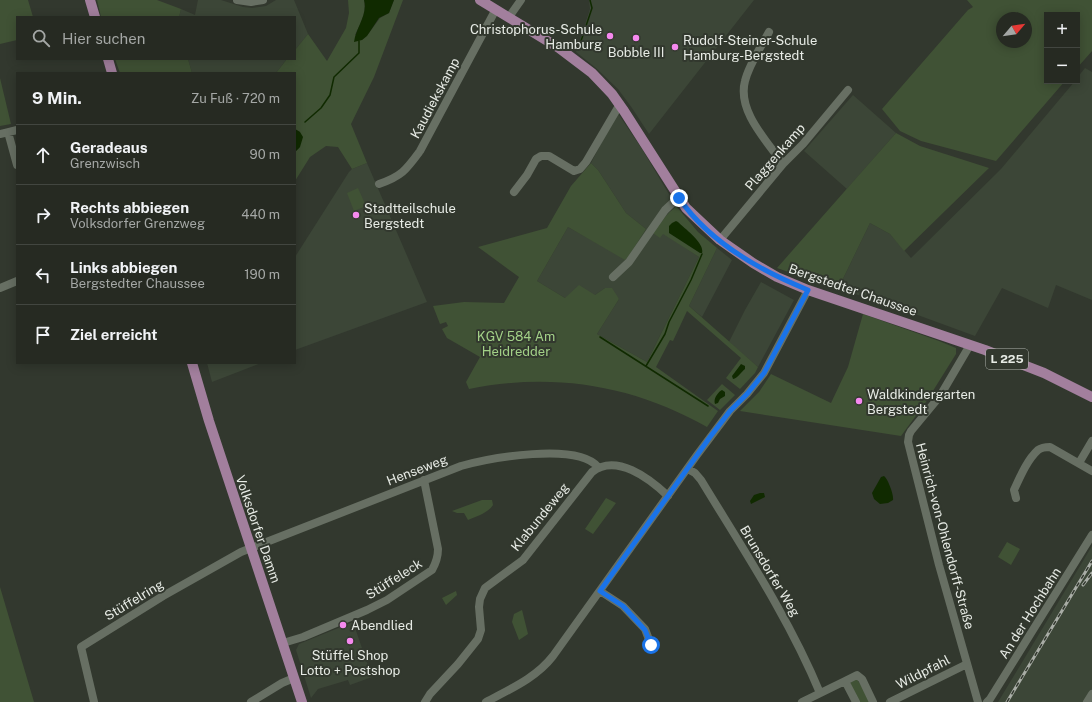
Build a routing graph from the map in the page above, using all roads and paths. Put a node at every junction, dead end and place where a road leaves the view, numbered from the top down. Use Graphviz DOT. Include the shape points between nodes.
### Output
graph roads {
  1 [pos="90,0"];
  2 [pos="237,0"];
  3 [pos="263,0"];
  4 [pos="480,0"];
  5 [pos="521,0"];
  6 [pos="496,9"];
  7 [pos="95,16"];
  8 [pos="509,17"];
  9 [pos="769,32"];
  10 [pos="108,60"];
  11 [pos="112,72"];
  12 [pos="848,90"];
  13 [pos="620,104"];
  14 [pos="16,130"];
  15 [pos="4,133"];
  16 [pos="16,163"];
  17 [pos="783,164"];
  18 [pos="379,184"];
  19 [pos="514,192"];
  20 [pos="679,198"];
  21 [pos="720,240"];
  22 [pos="614,277"];
  23 [pos="16,281"];
  24 [pos="0,288"];
  25 [pos="808,290"];
  26 [pos="970,345"];
  27 [pos="192,364"];
  28 [pos="1091,394"];
  29 [pos="1092,441"];
  30 [pos="1079,463"];
  31 [pos="598,467"];
  32 [pos="688,469"];
  33 [pos="1092,471"];
  34 [pos="424,480"];
  35 [pos="668,496"];
  36 [pos="1016,498"];
  37 [pos="1092,535"];
  38 [pos="251,548"];
  39 [pos="600,591"];
  40 [pos="283,643"];
  41 [pos="651,645"];
  42 [pos="967,664"];
  43 [pos="294,678"];
  44 [pos="846,681"];
  45 [pos="820,693"];
  46 [pos="1092,694"];
  47 [pos="94,702"];
  48 [pos="251,702"];
  49 [pos="302,702"];
  50 [pos="425,702"];
  51 [pos="486,702"];
  52 [pos="802,702"];
  53 [pos="856,702"];
  54 [pos="873,702"];
  55 [pos="890,702"];
  56 [pos="978,702"];
  57 [pos="987,702"];
  58 [pos="1087,702"];
  1 -- 7 [label="main road"];
  2 -- 3 [label="street"];
  4 -- 6 [label="main road, Bergstedter Chaussee"];
  5 -- 8 [label="street"];
  6 -- 8 [label="main road, Bergstedter Chaussee"];
  6 -- 18 [label="street, Kaudiekskamp" via="420,151 396,178"];
  8 -- 13 [label="main road, Bergstedter Chaussee" via="572,57 592,73"];
  9 -- 17 [label="street" via="744,82 745,107"];
  10 -- 11 [label="main road"];
  12 -- 17 [label="street, Plaggenkamp"];
  13 -- 19 [label="street" via="580,169 574,171 549,156 541,156 536,159"];
  13 -- 20 [label="main road, Bergstedter Chaussee"];
  14 -- 15 [label="street"];
  15 -- 16 [label="street"];
  17 -- 21 [label="street, Plaggenkamp"];
  20 -- 21 [label="main road, Bergstedter Chaussee" via="693,216"];
  20 -- 22 [label="street" via="665,210 629,262"];
  21 -- 25 [label="main road, Bergstedter Chaussee" via="766,271"];
  23 -- 24 [label="street"];
  25 -- 26 [label="main road, Bergstedter Chaussee"];
  25 -- 32 [label="street" via="764,373 730,411"];
  26 -- 28 [label="main road, L 225"];
  26 -- 42 [label="street, Heinrich-von-Ohlendorff-Straße" via="944,390 911,431 908,439 922,501"];
  27 -- 38 [label="main road, Volksdorfer Damm"];
  29 -- 30 [label="street"];
  30 -- 33 [label="street"];
  30 -- 36 [label="street" via="1050,447 1037,450 1014,490"];
  31 -- 34 [label="street, Henseweg" via="594,462 574,456 519,455 471,463"];
  31 -- 35 [label="street" via="610,464 628,469 648,480"];
  31 -- 50 [label="street, Klabundeweg" via="523,560 485,588 480,599 481,630 478,639"];
  32 -- 35 [label="street"];
  32 -- 45 [label="street, Brunsdorfer Weg" via="701,480 741,544 805,658"];
  34 -- 38 [label="street, Henseweg"];
  34 -- 40 [label="street, Stüffeleck" via="438,549 436,564 432,570 392,597 367,610"];
  35 -- 39 [label="street"];
  37 -- 57 [label="street, An der Hochbahn"];
  38 -- 40 [label="main road, Volksdorfer Damm"];
  38 -- 47 [label="street, Stüffelring" via="163,596 81,647"];
  39 -- 41 [label="street" via="623,606 645,630"];
  39 -- 51 [label="street" via="543,668"];
  40 -- 43 [label="main road, Volksdorfer Damm"];
  42 -- 55 [label="street, Wildpfahl"];
  42 -- 56 [label="street, Heinrich-von-Ohlendorff-Straße"];
  43 -- 48 [label="street"];
  43 -- 49 [label="main road, Volksdorfer Damm"];
  44 -- 45 [label="street"];
  44 -- 53 [label="street"];
  44 -- 54 [label="street" via="855,676 860,677"];
  45 -- 52 [label="street"];
  46 -- 58 [label="street"];
}
